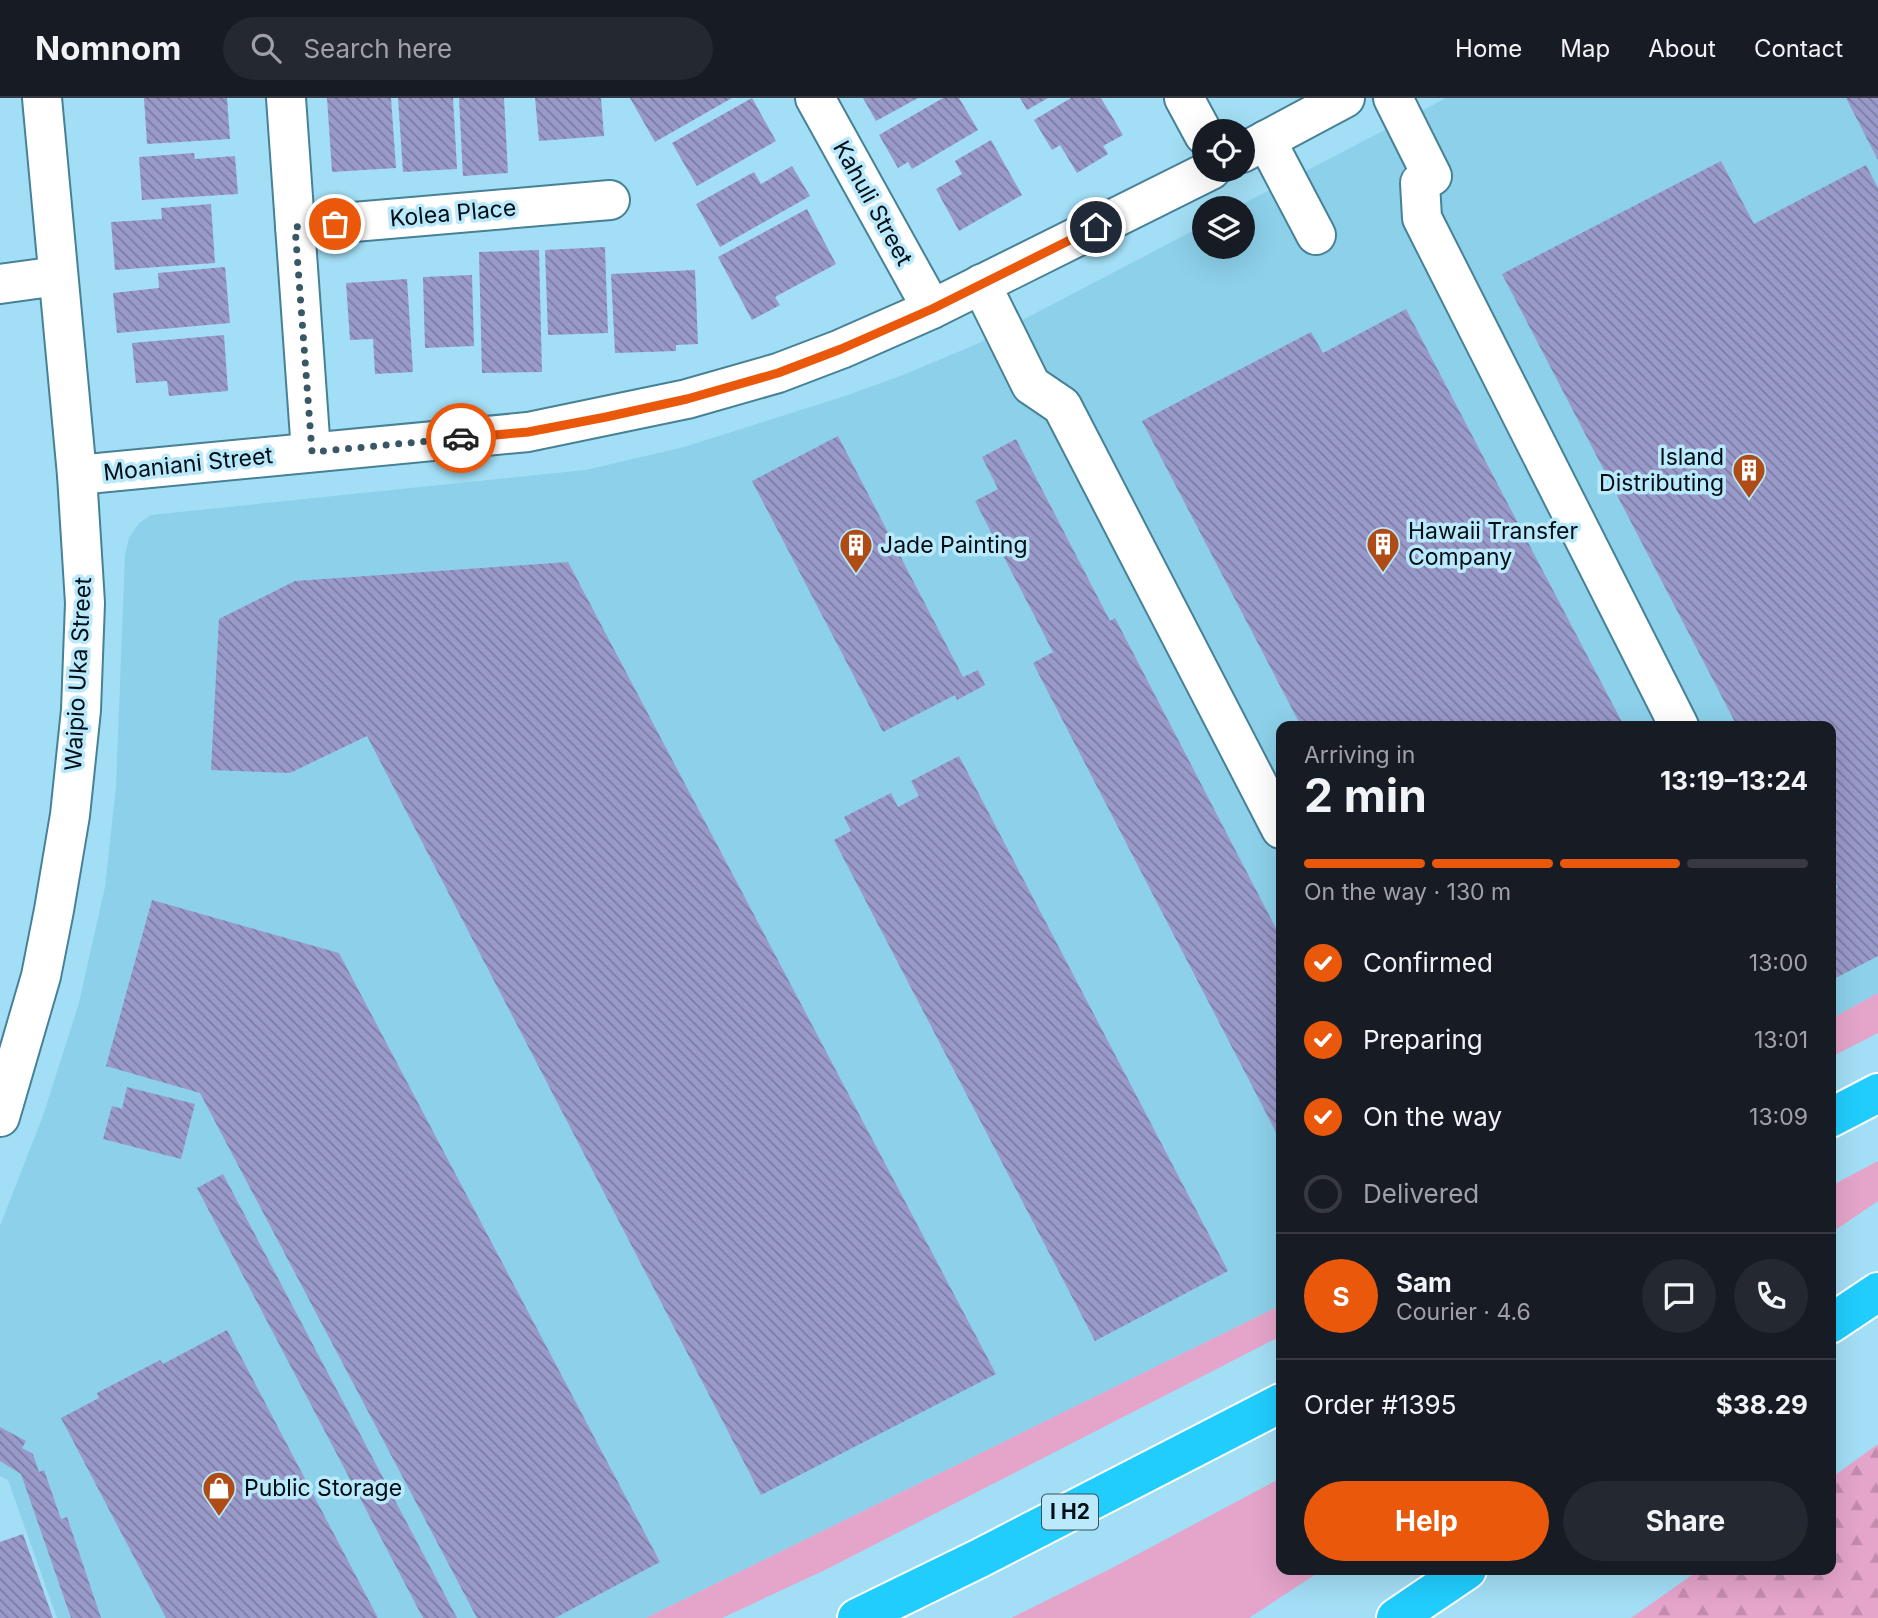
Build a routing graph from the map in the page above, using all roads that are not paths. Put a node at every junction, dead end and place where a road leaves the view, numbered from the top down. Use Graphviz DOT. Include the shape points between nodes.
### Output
graph roads {
  1 [pos="42,98"];
  2 [pos="286,98"];
  3 [pos="815,98"];
  4 [pos="1184,98"];
  5 [pos="1345,98"];
  6 [pos="1393,98"];
  7 [pos="1195,119"];
  8 [pos="1255,146"];
  9 [pos="1255,148"];
  10 [pos="1192,179"];
  11 [pos="610,200"];
  12 [pos="295,227"];
  13 [pos="1316,235"];
  14 [pos="58,276"];
  15 [pos="0,284"];
  16 [pos="981,284"];
  17 [pos="932,309"];
  18 [pos="312,452"];
  19 [pos="77,475"];
  20 [pos="1676,721"];
  21 [pos="1276,819"];
  22 [pos="1878,1093"];
  23 [pos="1836,1115"];
  24 [pos="0,1117"];
  25 [pos="1878,1292"];
  26 [pos="1836,1320"];
  27 [pos="1276,1406"];
  28 [pos="1460,1575"];
  29 [pos="857,1618"];
  30 [pos="1396,1618"];
  1 -- 14 [label="street, Waipio Uka Street"];
  2 -- 12 [label="street"];
  3 -- 17 [label="street, Kahuli Street"];
  4 -- 7 [label="street"];
  5 -- 8 [label="street"];
  6 -- 20 [label="street" via="1432,176 1420,183 1422,218"];
  9 -- 13 [label="street"];
  10 -- 16 [label="street, Moaniani Street"];
  11 -- 12 [label="street, Kolea Place"];
  12 -- 18 [label="street"];
  14 -- 15 [label="street"];
  14 -- 19 [label="street, Waipio Uka Street"];
  16 -- 17 [label="street, Moaniani Street"];
  16 -- 21 [label="street" via="1031,385 1062,406"];
  17 -- 18 [label="street, Moaniani Street" via="778,373 674,402 528,432"];
  18 -- 19 [label="street, Moaniani Street"];
  19 -- 24 [label="street, Waipio Uka Street" via="85,603 81,710 70,815 41,976"];
  22 -- 23 [label="highway"];
  25 -- 26 [label="highway"];
  27 -- 29 [label="highway, I H2"];
  28 -- 30 [label="highway"];
}
